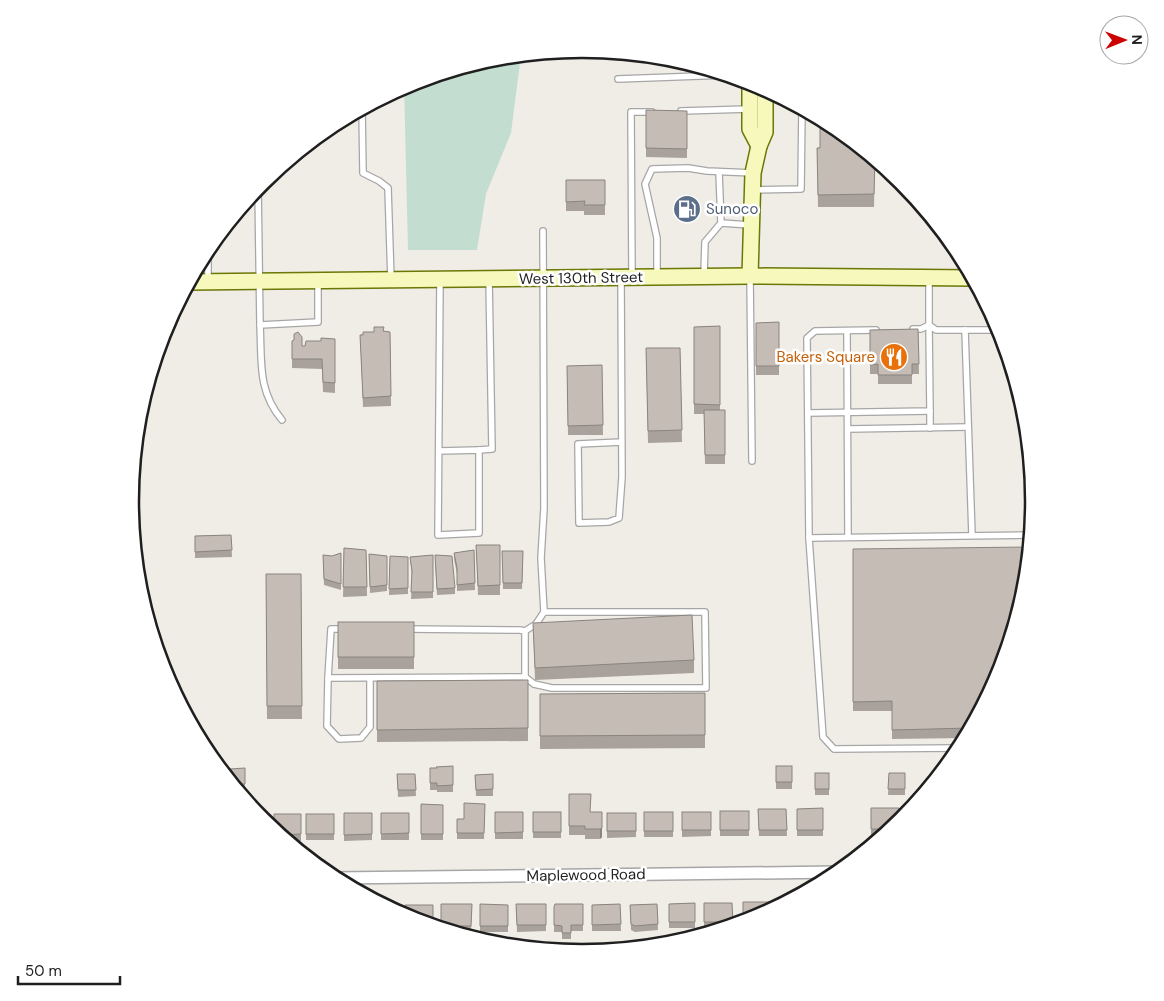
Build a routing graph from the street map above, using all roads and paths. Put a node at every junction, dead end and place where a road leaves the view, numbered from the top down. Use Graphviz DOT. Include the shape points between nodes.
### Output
graph roads {
  1 [pos="706,76"];
  2 [pos="618,79"];
  3 [pos="750,90"];
  4 [pos="765,97"];
  5 [pos="750,109"];
  6 [pos="661,112"];
  7 [pos="671,112"];
  8 [pos="362,116"];
  9 [pos="802,116"];
  10 [pos="759,146"];
  11 [pos="718,172"];
  12 [pos="753,173"];
  13 [pos="752,190"];
  14 [pos="258,198"];
  15 [pos="721,223"];
  16 [pos="752,226"];
  17 [pos="544,231"];
  18 [pos="208,263"];
  19 [pos="750,276"];
  20 [pos="626,277"];
  21 [pos="657,277"];
  22 [pos="704,277"];
  23 [pos="544,278"];
  24 [pos="965,278"];
  25 [pos="489,279"];
  26 [pos="929,279"];
  27 [pos="440,280"];
  28 [pos="318,281"];
  29 [pos="391,281"];
  30 [pos="196,282"];
  31 [pos="208,282"];
  32 [pos="259,282"];
  33 [pos="260,325"];
  34 [pos="929,325"];
  35 [pos="847,330"];
  36 [pos="884,330"];
  37 [pos="902,330"];
  38 [pos="965,330"];
  39 [pos="991,330"];
  40 [pos="930,411"];
  41 [pos="808,413"];
  42 [pos="848,413"];
  43 [pos="282,420"];
  44 [pos="968,427"];
  45 [pos="930,428"];
  46 [pos="848,429"];
  47 [pos="622,442"];
  48 [pos="479,450"];
  49 [pos="439,451"];
  50 [pos="752,461"];
  51 [pos="1023,535"];
  52 [pos="972,536"];
  53 [pos="848,537"];
  54 [pos="809,538"];
  55 [pos="544,612"];
  56 [pos="351,629"];
  57 [pos="400,629"];
  58 [pos="525,631"];
  59 [pos="525,677"];
  60 [pos="328,678"];
  61 [pos="370,678"];
  62 [pos="949,748"];
  63 [pos="823,872"];
  64 [pos="350,878"];
  1 -- 2 [label="lane"];
  3 -- 5 [label="main road"];
  4 -- 10 [label="main road" via="765,132"];
  5 -- 7 [label="lane"];
  5 -- 10 [label="main road" via="750,129"];
  6 -- 20 [label="lane" via="631,112"];
  8 -- 29 [label="lane" via="363,173 388,188"];
  9 -- 13 [label="lane" via="801,189"];
  10 -- 12 [label="main road"];
  11 -- 12 [label="lane"];
  11 -- 15 [label="lane"];
  11 -- 21 [label="lane" via="688,168 652,169 645,184 657,238"];
  12 -- 13 [label="main road"];
  13 -- 16 [label="main road"];
  14 -- 32 [label="lane"];
  15 -- 16 [label="lane"];
  15 -- 22 [label="lane" via="705,242"];
  16 -- 19 [label="main road"];
  17 -- 23 [label="lane"];
  18 -- 31 [label="lane"];
  19 -- 22 [label="main road, West 130th Street"];
  19 -- 26 [label="main road, West 130th Street"];
  19 -- 50 [label="lane"];
  20 -- 21 [label="main road, West 130th Street"];
  20 -- 23 [label="main road, West 130th Street"];
  20 -- 47 [label="lane"];
  21 -- 22 [label="main road, West 130th Street"];
  23 -- 25 [label="main road, West 130th Street"];
  23 -- 55 [label="lane" via="544,508 540,558"];
  24 -- 26 [label="main road, West 130th Street"];
  25 -- 27 [label="main road, West 130th Street"];
  25 -- 48 [label="lane" via="492,449"];
  26 -- 34 [label="lane"];
  27 -- 29 [label="main road, West 130th Street"];
  27 -- 49 [label="lane"];
  28 -- 29 [label="main road, West 130th Street"];
  28 -- 32 [label="main road, West 130th Street"];
  28 -- 33 [label="lane" via="318,322"];
  30 -- 31 [label="main road, West 130th Street"];
  31 -- 32 [label="main road, West 130th Street"];
  32 -- 33 [label="lane"];
  33 -- 43 [label="lane" via="262,384"];
  34 -- 37 [label="lane"];
  34 -- 38 [label="lane" via="936,330"];
  34 -- 40 [label="lane"];
  35 -- 36 [label="lane"];
  35 -- 41 [label="lane" via="815,331 807,338"];
  35 -- 42 [label="lane"];
  38 -- 39 [label="lane"];
  38 -- 44 [label="lane"];
  40 -- 42 [label="lane"];
  40 -- 45 [label="lane"];
  41 -- 42 [label="lane"];
  41 -- 54 [label="lane"];
  42 -- 46 [label="lane"];
  44 -- 45 [label="lane"];
  44 -- 52 [label="lane"];
  45 -- 46 [label="lane"];
  46 -- 53 [label="lane"];
  47 -- 47 [label="lane" via="619,518 609,522 579,523 578,444"];
  48 -- 49 [label="lane"];
  48 -- 49 [label="lane" via="479,533 438,535"];
  51 -- 52 [label="lane"];
  52 -- 53 [label="lane"];
  53 -- 54 [label="lane"];
  54 -- 62 [label="lane" via="823,737 834,749"];
  55 -- 58 [label="lane" via="536,624"];
  55 -- 59 [label="lane" via="705,612 706,688 552,688 534,684"];
  56 -- 60 [label="lane" via="331,629"];
  57 -- 58 [label="lane"];
  58 -- 59 [label="lane"];
  59 -- 61 [label="lane"];
  60 -- 61 [label="lane"];
  60 -- 61 [label="lane" via="327,726 339,738 361,738 370,726"];
  63 -- 64 [label="street, Maplewood Road"];
}
